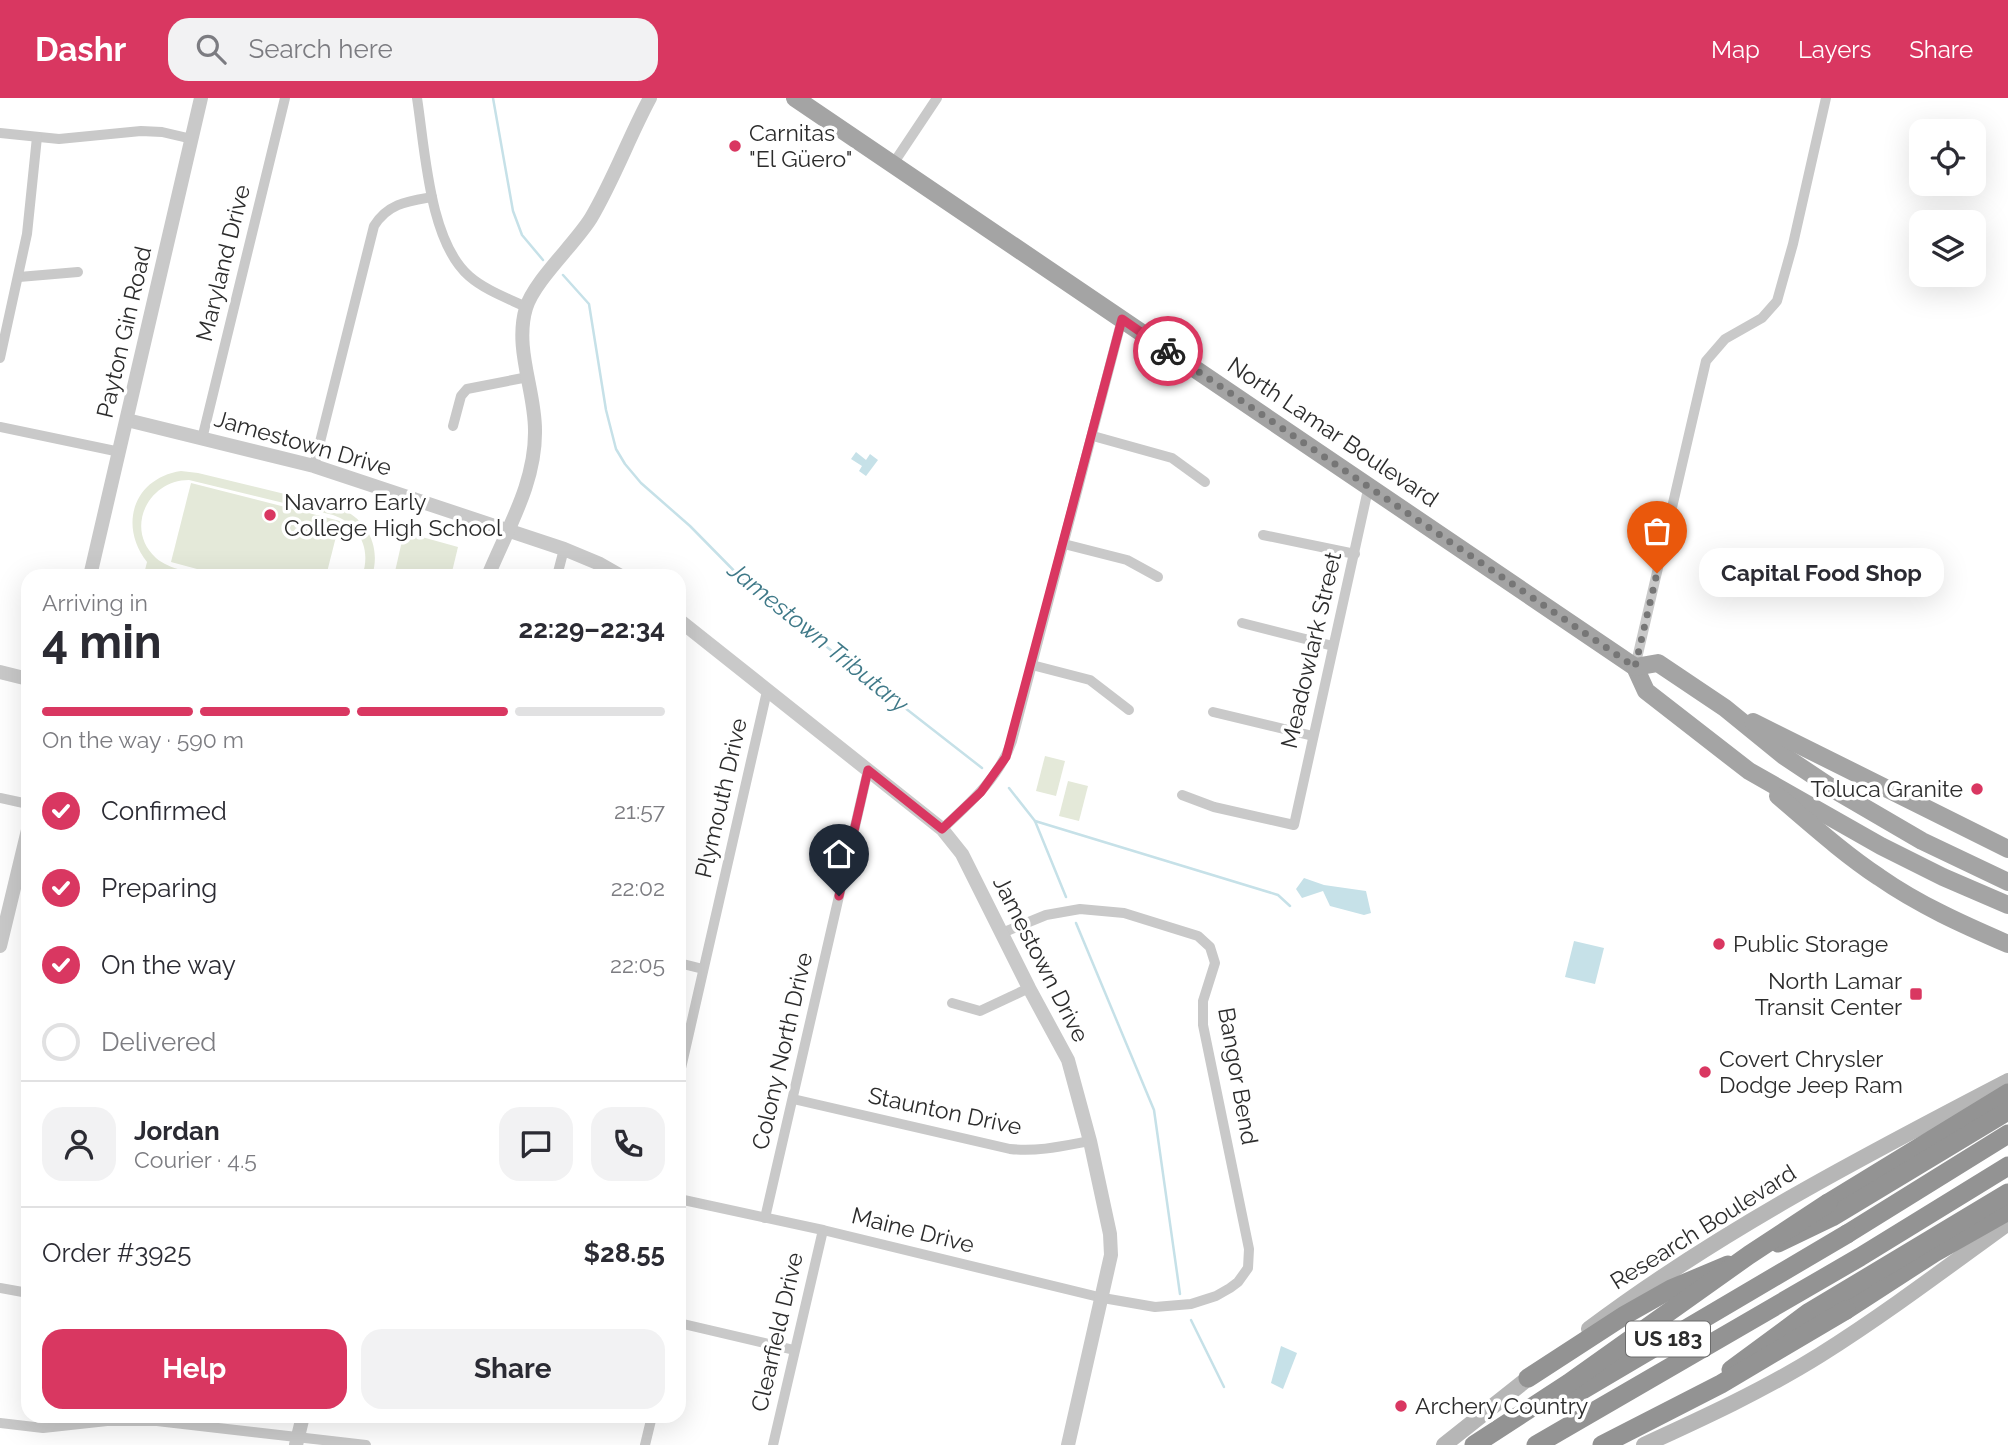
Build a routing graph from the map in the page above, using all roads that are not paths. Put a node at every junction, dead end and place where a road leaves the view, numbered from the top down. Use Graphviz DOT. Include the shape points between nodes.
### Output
graph roads {
  1 [pos="201,98"];
  2 [pos="285,98"];
  3 [pos="417,98"];
  4 [pos="650,98"];
  5 [pos="794,98"];
  6 [pos="937,98"];
  7 [pos="1826,98"];
  8 [pos="0,133"];
  9 [pos="37,137"];
  10 [pos="192,139"];
  11 [pos="892,163"];
  12 [pos="432,197"];
  13 [pos="78,272"];
  14 [pos="19,276"];
  15 [pos="526,307"];
  16 [pos="1122,319"];
  17 [pos="0,358"];
  18 [pos="528,377"];
  19 [pos="127,420"];
  20 [pos="453,425"];
  21 [pos="0,427"];
  22 [pos="1093,436"];
  23 [pos="202,439"];
  24 [pos="120,453"];
  25 [pos="314,466"];
  26 [pos="1205,482"];
  27 [pos="1369,485"];
  28 [pos="510,531"];
  29 [pos="1264,535"];
  30 [pos="1064,544"];
  31 [pos="564,549"];
  32 [pos="1355,554"];
  33 [pos="91,569"];
  34 [pos="491,569"];
  35 [pos="559,569"];
  36 [pos="609,569"];
  37 [pos="1158,577"];
  38 [pos="1242,623"];
  39 [pos="686,626"];
  40 [pos="1333,646"];
  41 [pos="1032,665"];
  42 [pos="1635,667"];
  43 [pos="0,673"];
  44 [pos="21,678"];
  45 [pos="767,691"];
  46 [pos="1725,708"];
  47 [pos="1129,710"];
  48 [pos="1213,712"];
  49 [pos="1313,736"];
  50 [pos="868,770"];
  51 [pos="1749,771"];
  52 [pos="1182,795"];
  53 [pos="0,798"];
  54 [pos="21,802"];
  55 [pos="942,829"];
  56 [pos="2008,849"];
  57 [pos="21,855"];
  58 [pos="2008,882"];
  59 [pos="2008,905"];
  60 [pos="3,921"];
  61 [pos="1002,933"];
  62 [pos="2008,944"];
  63 [pos="0,946"];
  64 [pos="686,965"];
  65 [pos="704,969"];
  66 [pos="1029,988"];
  67 [pos="952,1003"];
  68 [pos="686,1047"];
  69 [pos="2008,1081"];
  70 [pos="2008,1093"];
  71 [pos="793,1099"];
  72 [pos="2008,1111"];
  73 [pos="2008,1135"];
  74 [pos="1090,1141"];
  75 [pos="2008,1166"];
  76 [pos="2008,1193"];
  77 [pos="686,1201"];
  78 [pos="2008,1211"];
  79 [pos="765,1219"];
  80 [pos="2008,1223"];
  81 [pos="823,1230"];
  82 [pos="0,1288"];
  83 [pos="21,1292"];
  84 [pos="1103,1298"];
  85 [pos="1137,1304"];
  86 [pos="686,1325"];
  87 [pos="794,1350"];
  88 [pos="1528,1378"];
  89 [pos="1476,1421"];
  90 [pos="0,1423"];
  91 [pos="99,1423"];
  92 [pos="156,1423"];
  93 [pos="301,1423"];
  94 [pos="650,1423"];
  95 [pos="297,1441"];
  96 [pos="366,1445"];
  97 [pos="645,1445"];
  98 [pos="773,1445"];
  99 [pos="1068,1445"];
  100 [pos="1444,1445"];
  101 [pos="1474,1445"];
  102 [pos="1489,1445"];
  103 [pos="1497,1445"];
  104 [pos="1536,1445"];
  105 [pos="1602,1445"];
  106 [pos="1625,1445"];
  107 [pos="1644,1445"];
  1 -- 10 [label="street, Payton Gin Road"];
  2 -- 23 [label="street, Maryland Drive"];
  3 -- 12 [label="street"];
  4 -- 15 [label="street" via="604,197"];
  5 -- 11 [label="main road, North Lamar Boulevard"];
  6 -- 11 [label="street"];
  7 -- 42 [label="street" via="1777,301 1762,318 1725,339 1706,360"];
  8 -- 9 [label="street"];
  9 -- 10 [label="street" via="86,138 141,131"];
  9 -- 14 [label="street"];
  10 -- 19 [label="street, Payton Gin Road"];
  11 -- 16 [label="main road, North Lamar Boulevard"];
  12 -- 15 [label="street" via="445,243 460,267 477,282"];
  12 -- 25 [label="street" via="396,205 374,226"];
  13 -- 14 [label="street"];
  14 -- 17 [label="street"];
  15 -- 18 [label="street" via="523,341"];
  16 -- 22 [label="street"];
  16 -- 27 [label="main road, North Lamar Boulevard"];
  18 -- 20 [label="street" via="467,389"];
  18 -- 28 [label="street" via="535,446"];
  19 -- 23 [label="street, Jamestown Drive"];
  19 -- 24 [label="street, Payton Gin Road"];
  21 -- 24 [label="street"];
  22 -- 26 [label="street" via="1172,458"];
  22 -- 30 [label="street"];
  23 -- 25 [label="street, Jamestown Drive"];
  24 -- 33 [label="street, Payton Gin Road"];
  25 -- 28 [label="street, Jamestown Drive"];
  27 -- 32 [label="street, Meadowlark Street"];
  27 -- 42 [label="main road, North Lamar Boulevard"];
  28 -- 31 [label="street, Jamestown Drive"];
  28 -- 34 [label="street"];
  29 -- 32 [label="street"];
  30 -- 37 [label="street" via="1127,560"];
  30 -- 41 [label="street"];
  31 -- 35 [label="street"];
  31 -- 36 [label="street, Jamestown Drive"];
  32 -- 40 [label="street, Meadowlark Street"];
  38 -- 40 [label="street"];
  39 -- 45 [label="street, Jamestown Drive"];
  40 -- 49 [label="street, Meadowlark Street"];
  41 -- 47 [label="street" via="1090,680"];
  41 -- 55 [label="street" via="1006,757 981,792"];
  42 -- 46 [label="main road" via="1658,663"];
  42 -- 51 [label="main road, North Lamar Boulevard" via="1646,691"];
  43 -- 44 [label="street"];
  45 -- 50 [label="street, Jamestown Drive"];
  45 -- 65 [label="street, Plymouth Drive"];
  46 -- 56 [label="main road"];
  46 -- 58 [label="main road" via="1784,756 1866,810"];
  48 -- 49 [label="street"];
  49 -- 52 [label="street, Meadowlark Street" via="1294,825"];
  50 -- 55 [label="street, Jamestown Drive"];
  50 -- 71 [label="street, Colony North Drive"];
  51 -- 59 [label="main road, North Lamar Boulevard" via="1891,851"];
  51 -- 62 [label="main road" via="1878,877"];
  53 -- 54 [label="street"];
  55 -- 61 [label="street, Jamestown Drive" via="962,854"];
  57 -- 60 [label="street"];
  60 -- 63 [label="street"];
  61 -- 66 [label="street, Jamestown Drive"];
  61 -- 85 [label="street, Bangor Bend" via="1054,913 1098,909 1198,936 1214,956 1203,1001 1203,1025 1249,1249 1248,1268 1238,1282 1216,1296 1172,1307"];
  64 -- 65 [label="street"];
  65 -- 68 [label="street, Plymouth Drive"];
  66 -- 67 [label="street" via="980,1011"];
  66 -- 74 [label="street, Jamestown Drive" via="1068,1059"];
  69 -- 88 [label="main road, Research Boulevard" via="1772,1207 1628,1300"];
  70 -- 101 [label="highway, bridge" via="1749,1255"];
  71 -- 74 [label="street, Staunton Drive" via="1010,1149 1050,1149"];
  71 -- 79 [label="street, Colony North Drive"];
  72 -- 88 [label="highway" via="1832,1217 1671,1289"];
  73 -- 102 [label="highway, US 183, bridge"];
  74 -- 84 [label="street, Jamestown Drive" via="1110,1234"];
  75 -- 104 [label="highway, US 183"];
  76 -- 106 [label="highway" via="1808,1313"];
  77 -- 79 [label="street, Maine Drive"];
  78 -- 105 [label="highway, bridge" via="1721,1384"];
  79 -- 81 [label="street, Maine Drive"];
  80 -- 107 [label="main road" via="1817,1357"];
  81 -- 84 [label="street, Maine Drive"];
  81 -- 87 [label="street, Clearfield Drive"];
  82 -- 83 [label="street"];
  84 -- 85 [label="street, Maine Drive"];
  84 -- 99 [label="street, Jamestown Drive"];
  86 -- 87 [label="street"];
  87 -- 98 [label="street, Clearfield Drive"];
  88 -- 89 [label="main road, Research Boulevard"];
  89 -- 100 [label="main road, Research Boulevard"];
  89 -- 103 [label="main road"];
  90 -- 91 [label="street" via="43,1428"];
  92 -- 95 [label="street"];
  93 -- 95 [label="street"];
  94 -- 97 [label="street"];
  95 -- 96 [label="street"];
}
